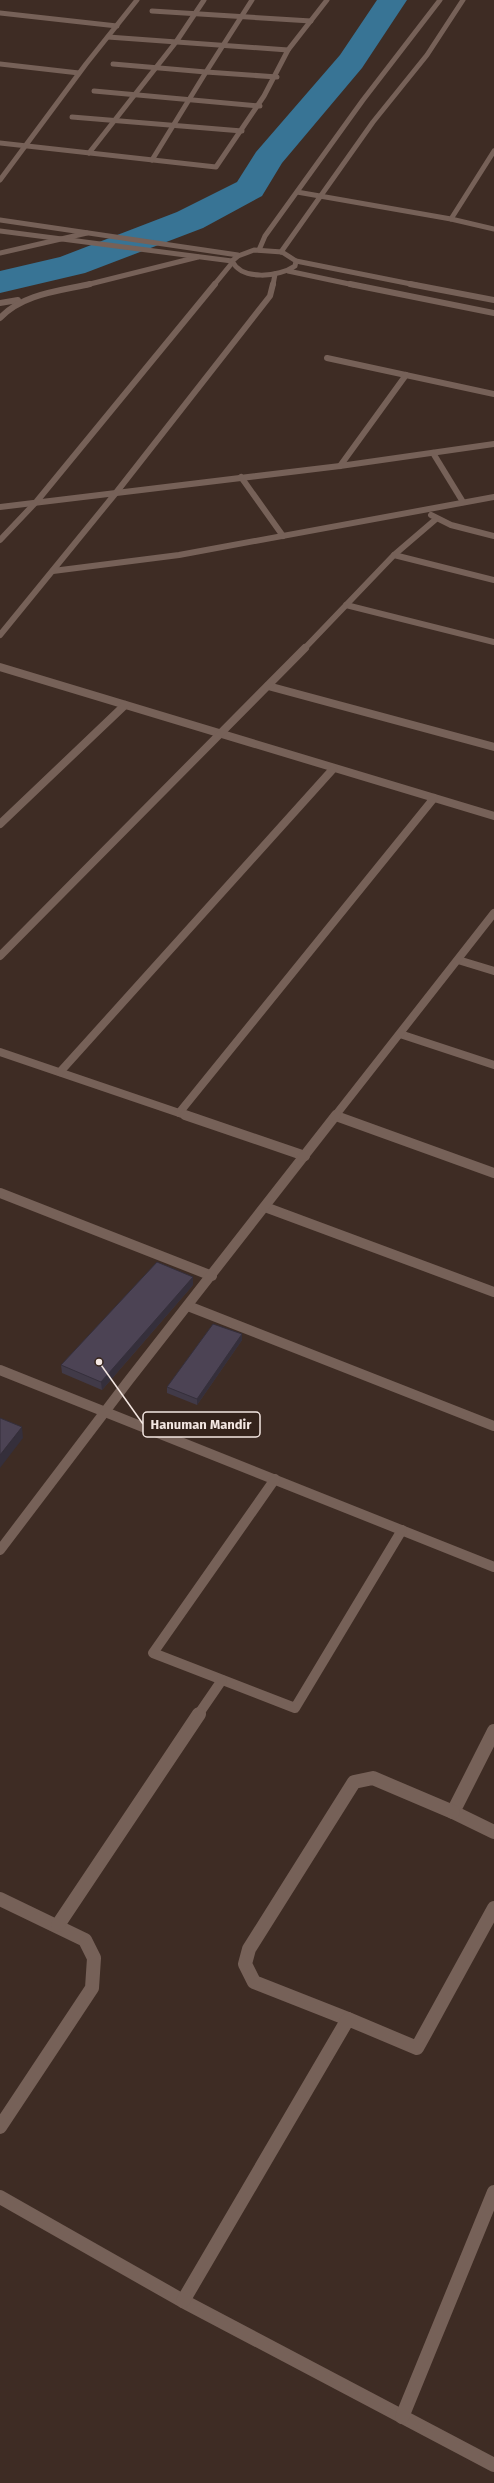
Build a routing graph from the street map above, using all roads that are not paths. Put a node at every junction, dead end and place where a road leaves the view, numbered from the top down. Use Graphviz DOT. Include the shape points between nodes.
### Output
graph roads {
  1 [pos="137,0"];
  2 [pos="204,0"];
  3 [pos="252,0"];
  4 [pos="322,0"];
  5 [pos="327,0"];
  6 [pos="440,0"];
  7 [pos="463,0"];
  8 [pos="152,11"];
  9 [pos="0,13"];
  10 [pos="194,14"];
  11 [pos="242,16"];
  12 [pos="311,21"];
  13 [pos="117,26"];
  14 [pos="108,37"];
  15 [pos="176,42"];
  16 [pos="223,45"];
  17 [pos="288,50"];
  18 [pos="0,64"];
  19 [pos="112,64"];
  20 [pos="154,67"];
  21 [pos="206,72"];
  22 [pos="79,74"];
  23 [pos="277,77"];
  24 [pos="94,91"];
  25 [pos="134,94"];
  26 [pos="188,99"];
  27 [pos="260,106"];
  28 [pos="72,117"];
  29 [pos="114,121"];
  30 [pos="172,125"];
  31 [pos="242,131"];
  32 [pos="0,143"];
  33 [pos="26,146"];
  34 [pos="494,151"];
  35 [pos="90,153"];
  36 [pos="152,160"];
  37 [pos="0,180"];
  38 [pos="297,192"];
  39 [pos="319,196"];
  40 [pos="451,219"];
  41 [pos="0,220"];
  42 [pos="494,229"];
  43 [pos="0,231"];
  44 [pos="87,233"];
  45 [pos="58,239"];
  46 [pos="259,250"];
  47 [pos="281,252"];
  48 [pos="0,253"];
  49 [pos="238,255"];
  50 [pos="198,257"];
  51 [pos="296,261"];
  52 [pos="232,262"];
  53 [pos="288,271"];
  54 [pos="275,274"];
  55 [pos="27,299"];
  56 [pos="494,300"];
  57 [pos="0,303"];
  58 [pos="494,313"];
  59 [pos="0,318"];
  60 [pos="327,358"];
  61 [pos="406,375"];
  62 [pos="494,394"];
  63 [pos="494,444"];
  64 [pos="434,453"];
  65 [pos="340,466"];
  66 [pos="241,477"];
  67 [pos="117,491"];
  68 [pos="494,498"];
  69 [pos="37,501"];
  70 [pos="463,502"];
  71 [pos="0,507"];
  72 [pos="423,510"];
  73 [pos="436,519"];
  74 [pos="283,536"];
  75 [pos="494,536"];
  76 [pos="0,540"];
  77 [pos="394,555"];
  78 [pos="53,570"];
  79 [pos="494,580"];
  80 [pos="346,605"];
  81 [pos="0,635"];
  82 [pos="494,642"];
  83 [pos="0,667"];
  84 [pos="268,686"];
  85 [pos="125,705"];
  86 [pos="221,735"];
  87 [pos="494,747"];
  88 [pos="333,769"];
  89 [pos="434,798"];
  90 [pos="494,816"];
  91 [pos="0,824"];
  92 [pos="494,913"];
  93 [pos="0,956"];
  94 [pos="458,960"];
  95 [pos="494,971"];
  96 [pos="400,1034"];
  97 [pos="0,1052"];
  98 [pos="494,1065"];
  99 [pos="60,1072"];
  100 [pos="179,1113"];
  101 [pos="336,1116"];
  102 [pos="305,1156"];
  103 [pos="494,1173"];
  104 [pos="0,1193"];
  105 [pos="265,1208"];
  106 [pos="212,1276"];
  107 [pos="494,1292"];
  108 [pos="188,1306"];
  109 [pos="0,1370"];
  110 [pos="106,1412"];
  111 [pos="494,1426"];
  112 [pos="275,1479"];
  113 [pos="402,1530"];
  114 [pos="0,1550"];
  115 [pos="494,1567"];
  116 [pos="222,1680"];
  117 [pos="494,1731"];
  118 [pos="453,1812"];
  119 [pos="494,1832"];
  120 [pos="0,1899"];
  121 [pos="494,1908"];
  122 [pos="58,1925"];
  123 [pos="348,2019"];
  124 [pos="0,2127"];
  125 [pos="494,2192"];
  126 [pos="0,2197"];
  127 [pos="183,2301"];
  128 [pos="402,2417"];
  129 [pos="494,2465"];
  1 -- 13 [label="street"];
  2 -- 10 [label="street"];
  3 -- 11 [label="street"];
  4 -- 5 [label="street"];
  5 -- 12 [label="street"];
  6 -- 38 [label="street"];
  7 -- 39 [label="street" via="427,55 373,122"];
  8 -- 10 [label="street"];
  9 -- 13 [label="street"];
  10 -- 11 [label="street"];
  10 -- 15 [label="street"];
  11 -- 12 [label="street"];
  11 -- 16 [label="street"];
  12 -- 17 [label="street"];
  13 -- 14 [label="street"];
  14 -- 15 [label="street"];
  14 -- 22 [label="street"];
  15 -- 16 [label="street"];
  15 -- 20 [label="street"];
  16 -- 17 [label="street"];
  16 -- 21 [label="street"];
  17 -- 23 [label="street"];
  18 -- 22 [label="street"];
  19 -- 20 [label="street"];
  20 -- 21 [label="street"];
  20 -- 25 [label="street"];
  21 -- 23 [label="street"];
  21 -- 26 [label="street"];
  22 -- 33 [label="street"];
  23 -- 27 [label="street"];
  24 -- 25 [label="street"];
  25 -- 26 [label="street"];
  25 -- 29 [label="street"];
  26 -- 27 [label="street"];
  26 -- 30 [label="street"];
  27 -- 31 [label="street"];
  28 -- 29 [label="street"];
  29 -- 30 [label="street"];
  29 -- 35 [label="street"];
  30 -- 31 [label="street"];
  30 -- 36 [label="street"];
  31 -- 36 [label="street" via="216,167"];
  32 -- 33 [label="street"];
  33 -- 35 [label="street"];
  33 -- 37 [label="street"];
  34 -- 40 [label="street"];
  35 -- 36 [label="street"];
  38 -- 39 [label="street"];
  38 -- 46 [label="street" via="265,236"];
  39 -- 40 [label="street"];
  39 -- 47 [label="street"];
  40 -- 42 [label="street"];
  41 -- 44 [label="street"];
  43 -- 45 [label="street"];
  44 -- 45 [label="street"];
  44 -- 49 [label="street"];
  45 -- 48 [label="street"];
  45 -- 50 [label="street"];
  46 -- 47 [label="street"];
  46 -- 49 [label="street"];
  47 -- 51 [label="street"];
  49 -- 52 [label="street"];
  50 -- 52 [label="street"];
  50 -- 55 [label="street"];
  51 -- 53 [label="street" via="295,266"];
  51 -- 56 [label="street"];
  52 -- 54 [label="street" via="236,269 247,273"];
  52 -- 69 [label="street"];
  53 -- 54 [label="street"];
  53 -- 58 [label="street"];
  54 -- 67 [label="street" via="270,296"];
  55 -- 57 [label="street"];
  55 -- 59 [label="street" via="10,307"];
  60 -- 61 [label="street"];
  61 -- 62 [label="street"];
  61 -- 65 [label="street"];
  63 -- 64 [label="street"];
  64 -- 65 [label="street"];
  64 -- 70 [label="street"];
  65 -- 66 [label="street"];
  66 -- 67 [label="street"];
  66 -- 74 [label="street"];
  67 -- 69 [label="street"];
  67 -- 78 [label="street"];
  68 -- 70 [label="street"];
  69 -- 71 [label="street"];
  69 -- 76 [label="street"];
  70 -- 72 [label="street"];
  72 -- 73 [label="street"];
  72 -- 74 [label="street"];
  73 -- 75 [label="street"];
  73 -- 77 [label="street"];
  74 -- 78 [label="street" via="179,555"];
  77 -- 79 [label="street"];
  77 -- 80 [label="street"];
  78 -- 81 [label="street"];
  80 -- 82 [label="street"];
  80 -- 84 [label="street"];
  83 -- 85 [label="street"];
  84 -- 86 [label="street"];
  84 -- 87 [label="street"];
  85 -- 86 [label="street"];
  85 -- 91 [label="street"];
  86 -- 88 [label="street"];
  86 -- 93 [label="street"];
  88 -- 89 [label="street"];
  88 -- 99 [label="street"];
  89 -- 90 [label="street"];
  89 -- 100 [label="street"];
  92 -- 94 [label="street"];
  94 -- 95 [label="street"];
  94 -- 96 [label="street"];
  96 -- 98 [label="street"];
  96 -- 101 [label="street"];
  97 -- 99 [label="street"];
  99 -- 100 [label="street"];
  100 -- 102 [label="street"];
  101 -- 102 [label="street"];
  101 -- 103 [label="street"];
  102 -- 105 [label="street"];
  104 -- 106 [label="street"];
  105 -- 106 [label="street"];
  105 -- 107 [label="street"];
  106 -- 108 [label="street"];
  108 -- 110 [label="street"];
  108 -- 111 [label="street"];
  109 -- 110 [label="street"];
  110 -- 112 [label="street"];
  110 -- 114 [label="street"];
  112 -- 113 [label="street"];
  112 -- 116 [label="street" via="153,1653"];
  113 -- 115 [label="street"];
  113 -- 116 [label="street" via="295,1708"];
  116 -- 122 [label="street"];
  117 -- 118 [label="street"];
  118 -- 119 [label="street"];
  118 -- 123 [label="street" via="373,1778 354,1782 249,1949 245,1964 254,1982"];
  120 -- 122 [label="street"];
  121 -- 123 [label="street" via="416,2048"];
  122 -- 124 [label="street" via="85,1940 94,1958 92,1988"];
  123 -- 127 [label="street"];
  125 -- 128 [label="street"];
  126 -- 127 [label="street"];
  127 -- 128 [label="street"];
  128 -- 129 [label="street"];
}
